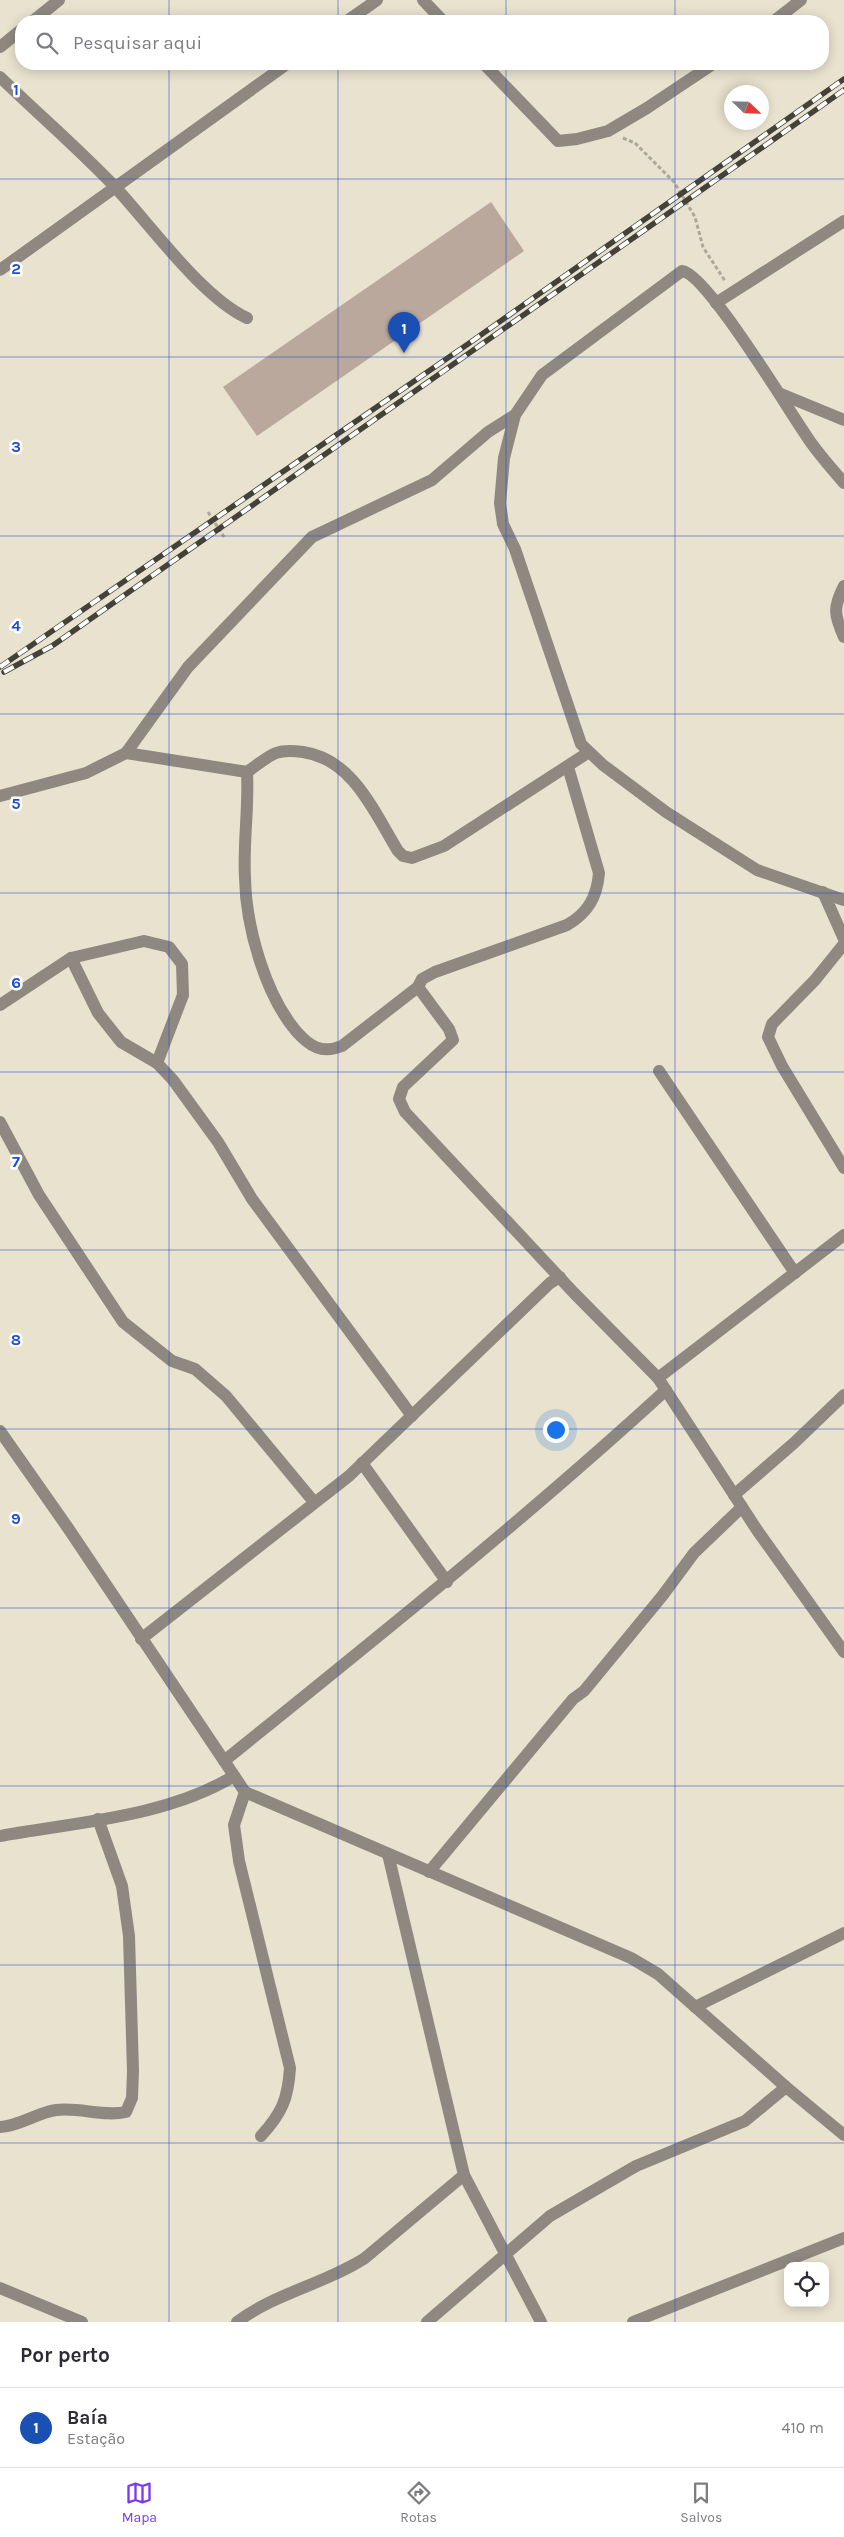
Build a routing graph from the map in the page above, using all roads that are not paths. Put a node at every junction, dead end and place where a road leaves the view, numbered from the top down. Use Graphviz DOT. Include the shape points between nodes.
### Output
graph roads {
  1 [pos="59,0"];
  2 [pos="377,0"];
  3 [pos="423,0"];
  4 [pos="802,0"];
  5 [pos="40,15"];
  6 [pos="356,15"];
  7 [pos="437,15"];
  8 [pos="782,15"];
  9 [pos="15,35"];
  10 [pos="0,47"];
  11 [pos="278,70"];
  12 [pos="490,70"];
  13 [pos="704,70"];
  14 [pos="0,78"];
  15 [pos="114,186"];
  16 [pos="844,221"];
  17 [pos="0,270"];
  18 [pos="716,303"];
  19 [pos="247,318"];
  20 [pos="781,394"];
  21 [pos="515,415"];
  22 [pos="844,420"];
  23 [pos="844,483"];
  24 [pos="844,586"];
  25 [pos="844,637"];
  26 [pos="126,752"];
  27 [pos="589,752"];
  28 [pos="568,767"];
  29 [pos="247,772"];
  30 [pos="0,796"];
  31 [pos="823,892"];
  32 [pos="844,900"];
  33 [pos="844,939"];
  34 [pos="844,944"];
  35 [pos="71,958"];
  36 [pos="418,987"];
  37 [pos="0,1006"];
  38 [pos="157,1063"];
  39 [pos="659,1071"];
  40 [pos="0,1122"];
  41 [pos="844,1168"];
  42 [pos="844,1234"];
  43 [pos="795,1273"];
  44 [pos="560,1277"];
  45 [pos="658,1378"];
  46 [pos="666,1390"];
  47 [pos="844,1395"];
  48 [pos="412,1416"];
  49 [pos="0,1431"];
  50 [pos="362,1463"];
  51 [pos="734,1495"];
  52 [pos="314,1502"];
  53 [pos="742,1507"];
  54 [pos="447,1582"];
  55 [pos="141,1639"];
  56 [pos="844,1652"];
  57 [pos="224,1761"];
  58 [pos="234,1776"];
  59 [pos="245,1792"];
  60 [pos="98,1819"];
  61 [pos="0,1836"];
  62 [pos="388,1854"];
  63 [pos="429,1872"];
  64 [pos="844,1933"];
  65 [pos="695,2008"];
  66 [pos="786,2087"];
  67 [pos="0,2128"];
  68 [pos="844,2135"];
  69 [pos="261,2136"];
  70 [pos="464,2176"];
  71 [pos="844,2238"];
  72 [pos="506,2252"];
  73 [pos="0,2288"];
  74 [pos="82,2322"];
  75 [pos="237,2322"];
  76 [pos="427,2322"];
  77 [pos="541,2322"];
  78 [pos="633,2322"];
  1 -- 5 [label="street"];
  2 -- 6 [label="street"];
  3 -- 7 [label="street"];
  4 -- 8 [label="street"];
  9 -- 10 [label="street"];
  11 -- 15 [label="street"];
  12 -- 13 [label="street" via="558,141 608,131"];
  14 -- 15 [label="street"];
  15 -- 17 [label="street"];
  15 -- 19 [label="street" via="196,277 230,310"];
  16 -- 18 [label="street"];
  18 -- 20 [label="street"];
  18 -- 21 [label="street" via="690,273 682,271 542,376"];
  20 -- 22 [label="street"];
  20 -- 23 [label="street" via="812,445"];
  21 -- 26 [label="street" via="488,432 432,480 312,537 188,667"];
  21 -- 27 [label="street" via="501,480 503,524 515,549 568,711 581,744"];
  24 -- 25 [label="street" via="836,604 836,618"];
  26 -- 29 [label="street"];
  26 -- 30 [label="street" via="86,773"];
  27 -- 28 [label="street"];
  27 -- 31 [label="street" via="666,812 757,870"];
  28 -- 29 [label="street" via="444,846 412,858 398,851 354,781 338,765 316,754 277,752"];
  28 -- 36 [label="street" via="600,873 591,905 567,925 435,972 422,980"];
  29 -- 36 [label="street" via="246,897 258,956 278,1006 288,1021 313,1047 330,1051 342,1046"];
  31 -- 32 [label="street"];
  31 -- 33 [label="street"];
  34 -- 41 [label="street" via="815,980 772,1024 768,1037"];
  35 -- 37 [label="street"];
  35 -- 38 [label="street" via="98,1014 121,1042"];
  35 -- 38 [label="street" via="144,940 169,947 182,964 183,995"];
  36 -- 44 [label="street" via="449,1029 453,1040 403,1087 399,1099 404,1112"];
  38 -- 48 [label="street" via="173,1080 252,1199"];
  39 -- 43 [label="street"];
  40 -- 52 [label="street" via="38,1195 123,1322 172,1361 195,1369 222,1391"];
  42 -- 43 [label="street"];
  43 -- 45 [label="street"];
  44 -- 45 [label="street"];
  44 -- 48 [label="street"];
  45 -- 46 [label="street"];
  46 -- 51 [label="street"];
  46 -- 54 [label="street" via="574,1474"];
  47 -- 51 [label="street"];
  48 -- 50 [label="street"];
  49 -- 55 [label="street"];
  50 -- 52 [label="street"];
  50 -- 54 [label="street"];
  51 -- 53 [label="street"];
  52 -- 55 [label="street"];
  53 -- 56 [label="street"];
  53 -- 63 [label="street" via="694,1553 584,1691 573,1699"];
  54 -- 57 [label="street"];
  55 -- 57 [label="street"];
  57 -- 58 [label="street"];
  58 -- 59 [label="street"];
  58 -- 60 [label="street" via="164,1807"];
  59 -- 62 [label="street"];
  59 -- 69 [label="street" via="234,1825 239,1861 290,2068 289,2091 284,2104"];
  60 -- 61 [label="street"];
  60 -- 67 [label="street" via="122,1886 129,1936 132,2098 126,2112 55,2110"];
  62 -- 63 [label="street"];
  62 -- 70 [label="street"];
  63 -- 65 [label="street" via="631,1958 658,1974"];
  64 -- 65 [label="street"];
  65 -- 66 [label="street"];
  66 -- 68 [label="street"];
  66 -- 72 [label="street" via="745,2121 636,2166 550,2216"];
  70 -- 72 [label="street"];
  70 -- 75 [label="street" via="365,2258 268,2303"];
  71 -- 78 [label="street"];
  72 -- 76 [label="street"];
  72 -- 77 [label="street"];
  73 -- 74 [label="street"];
}
